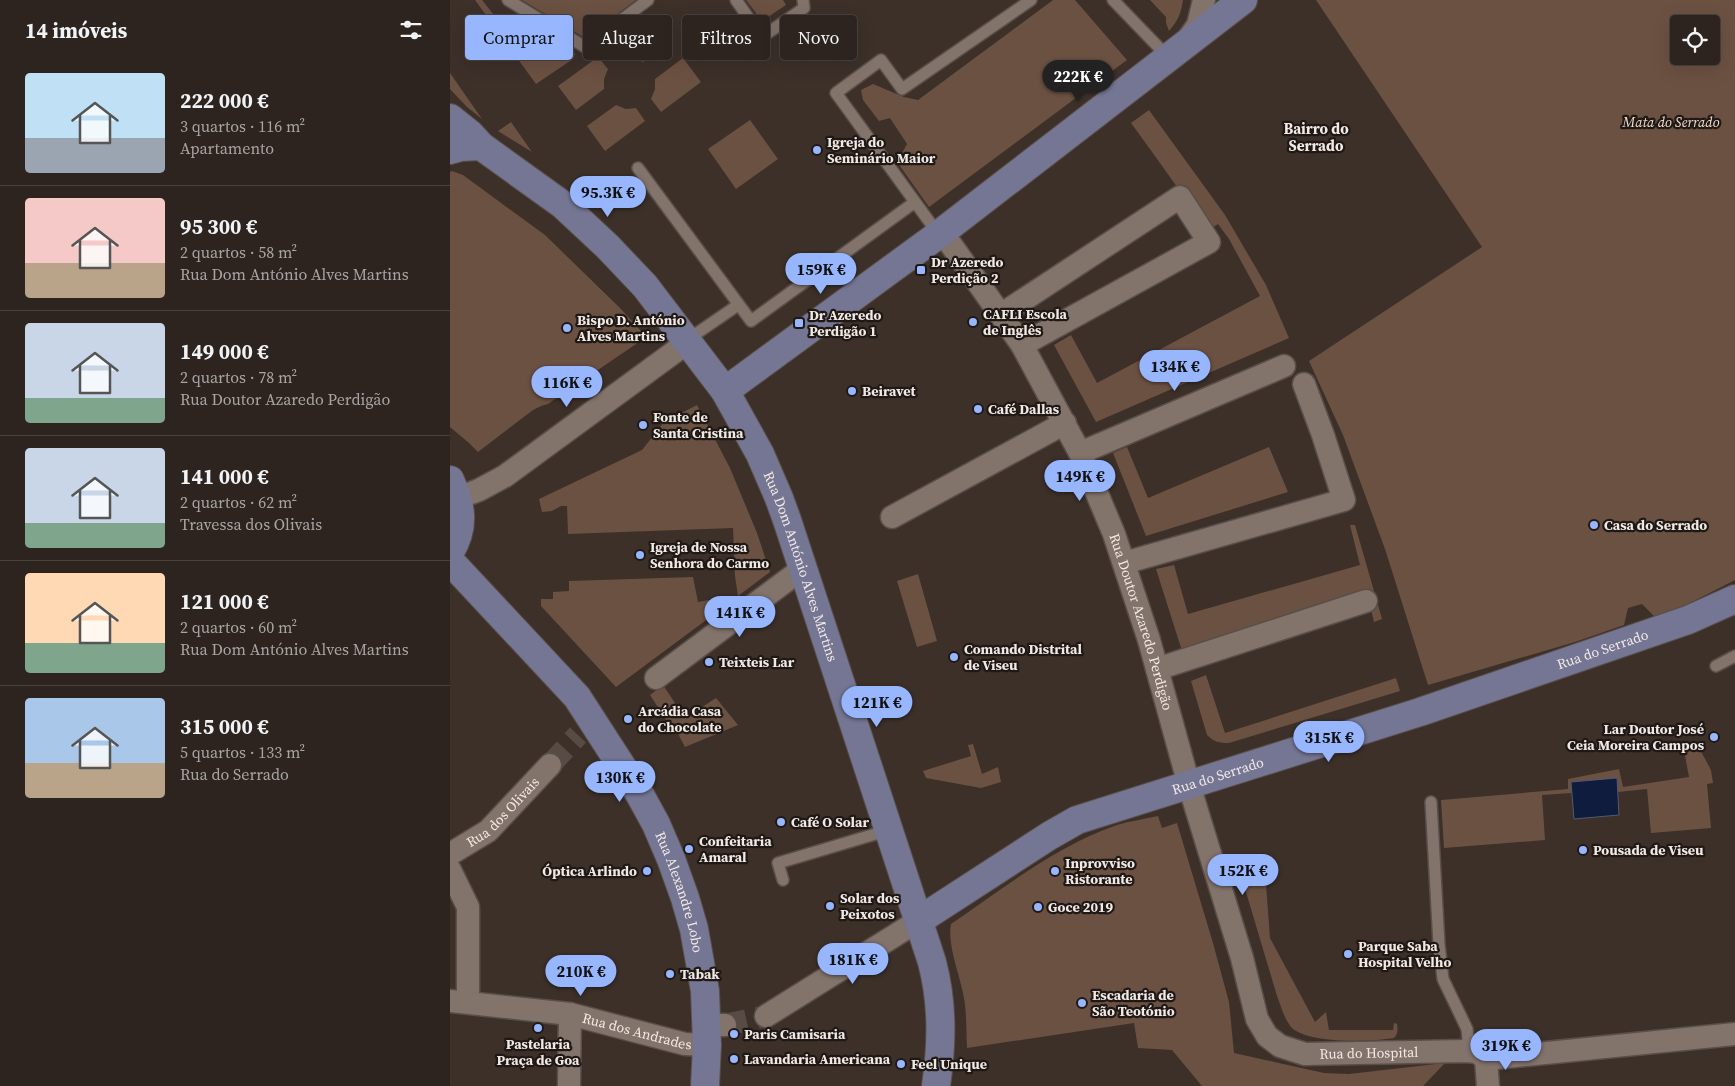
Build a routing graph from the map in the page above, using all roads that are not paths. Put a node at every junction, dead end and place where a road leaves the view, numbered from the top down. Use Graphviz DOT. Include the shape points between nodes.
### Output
graph roads {
  1 [pos="508,0"];
  2 [pos="648,0"];
  3 [pos="736,0"];
  4 [pos="803,0"];
  5 [pos="1031,0"];
  6 [pos="1113,0"];
  7 [pos="1204,0"];
  8 [pos="1238,1"];
  9 [pos="1176,53"];
  10 [pos="450,118"];
  11 [pos="450,138"];
  12 [pos="481,146"];
  13 [pos="450,150"];
  14 [pos="638,168"];
  15 [pos="914,202"];
  16 [pos="940,234"];
  17 [pos="738,304"];
  18 [pos="1002,314"];
  19 [pos="688,341"];
  20 [pos="1022,345"];
  21 [pos="1284,366"];
  22 [pos="1304,384"];
  23 [pos="725,391"];
  24 [pos="1065,423"];
  25 [pos="1080,453"];
  26 [pos="454,489"];
  27 [pos="892,517"];
  28 [pos="450,552"];
  29 [pos="450,561"];
  30 [pos="1124,563"];
  31 [pos="802,569"];
  32 [pos="1735,599"];
  33 [pos="1366,601"];
  34 [pos="1735,656"];
  35 [pos="1716,666"];
  36 [pos="1157,669"];
  37 [pos="656,678"];
  38 [pos="550,765"];
  39 [pos="1189,784"];
  40 [pos="1431,802"];
  41 [pos="889,830"];
  42 [pos="450,854"];
  43 [pos="450,870"];
  44 [pos="783,880"];
  45 [pos="918,921"];
  46 [pos="459,1001"];
  47 [pos="570,1014"];
  48 [pos="766,1016"];
  49 [pos="713,1032"];
  50 [pos="1735,1034"];
  51 [pos="1476,1055"];
  52 [pos="568,1086"];
  53 [pos="704,1086"];
  54 [pos="936,1086"];
  55 [pos="1488,1086"];
  1 -- 2 [label="lane" via="585,47"];
  3 -- 4 [label="lane" via="762,37 804,8"];
  5 -- 15 [label="lane" via="902,89 881,60 836,93"];
  6 -- 9 [label="lane"];
  7 -- 9 [label="street" via="1198,25"];
  8 -- 9 [label="street"];
  9 -- 16 [label="street"];
  10 -- 12 [label="street, Rua Dom António Alves Martins"];
  11 -- 12 [label="street, Rua Dom António Alves Martins"];
  12 -- 13 [label="street"];
  12 -- 19 [label="street, Rua Dom António Alves Martins" via="563,205 608,246 645,286"];
  14 -- 17 [label="lane"];
  15 -- 16 [label="lane"];
  15 -- 17 [label="lane" via="751,321"];
  16 -- 18 [label="street, Rua Doutor Azaredo Perdigão"];
  16 -- 23 [label="street"];
  17 -- 19 [label="lane"];
  18 -- 20 [label="street, Rua Doutor Azaredo Perdigão"];
  18 -- 20 [label="street" via="1180,197 1209,242"];
  19 -- 23 [label="street, Rua Dom António Alves Martins"];
  19 -- 26 [label="street" via="505,476 479,490"];
  20 -- 24 [label="street, Rua Doutor Azaredo Perdigão"];
  21 -- 25 [label="street"];
  22 -- 30 [label="street" via="1344,500"];
  23 -- 31 [label="street, Rua Dom António Alves Martins" via="770,474"];
  24 -- 25 [label="street, Rua Doutor Azaredo Perdigão"];
  24 -- 27 [label="street"];
  25 -- 30 [label="street, Rua Doutor Azaredo Perdigão"];
  26 -- 28 [label="street" via="461,514 460,529"];
  29 -- 49 [label="street, Rua Alexandre Lobo" via="577,697 652,816 671,859 694,929"];
  30 -- 36 [label="street, Rua Doutor Azaredo Perdigão"];
  31 -- 37 [label="street"];
  31 -- 41 [label="street, Rua Dom António Alves Martins"];
  32 -- 39 [label="street, Rua do Serrado" via="1693,618 1439,706"];
  33 -- 36 [label="street"];
  34 -- 35 [label="lane"];
  36 -- 39 [label="street, Rua Doutor Azaredo Perdigão"];
  38 -- 42 [label="street, Rua dos Olivais" via="488,831"];
  39 -- 45 [label="street, Rua do Serrado" via="1077,820"];
  39 -- 51 [label="street, Rua do Hospital" via="1242,958 1257,1019 1267,1036 1280,1046 1305,1054"];
  40 -- 51 [label="lane" via="1438,944 1443,979 1468,1029 1468,1039"];
  41 -- 44 [label="lane" via="778,863"];
  41 -- 45 [label="street, Rua Dom António Alves Martins"];
  43 -- 46 [label="street" via="468,908"];
  45 -- 48 [label="street"];
  45 -- 54 [label="street, Rua Dom António Alves Martins" via="932,962 941,1005"];
  46 -- 47 [label="street, Rua dos Andrades"];
  47 -- 49 [label="street, Rua dos Andrades" via="685,1044"];
  47 -- 52 [label="street"];
  49 -- 53 [label="street, Rua Alexandre Lobo"];
  50 -- 51 [label="street, Rua do Hospital"];
  51 -- 55 [label="street"];
}
